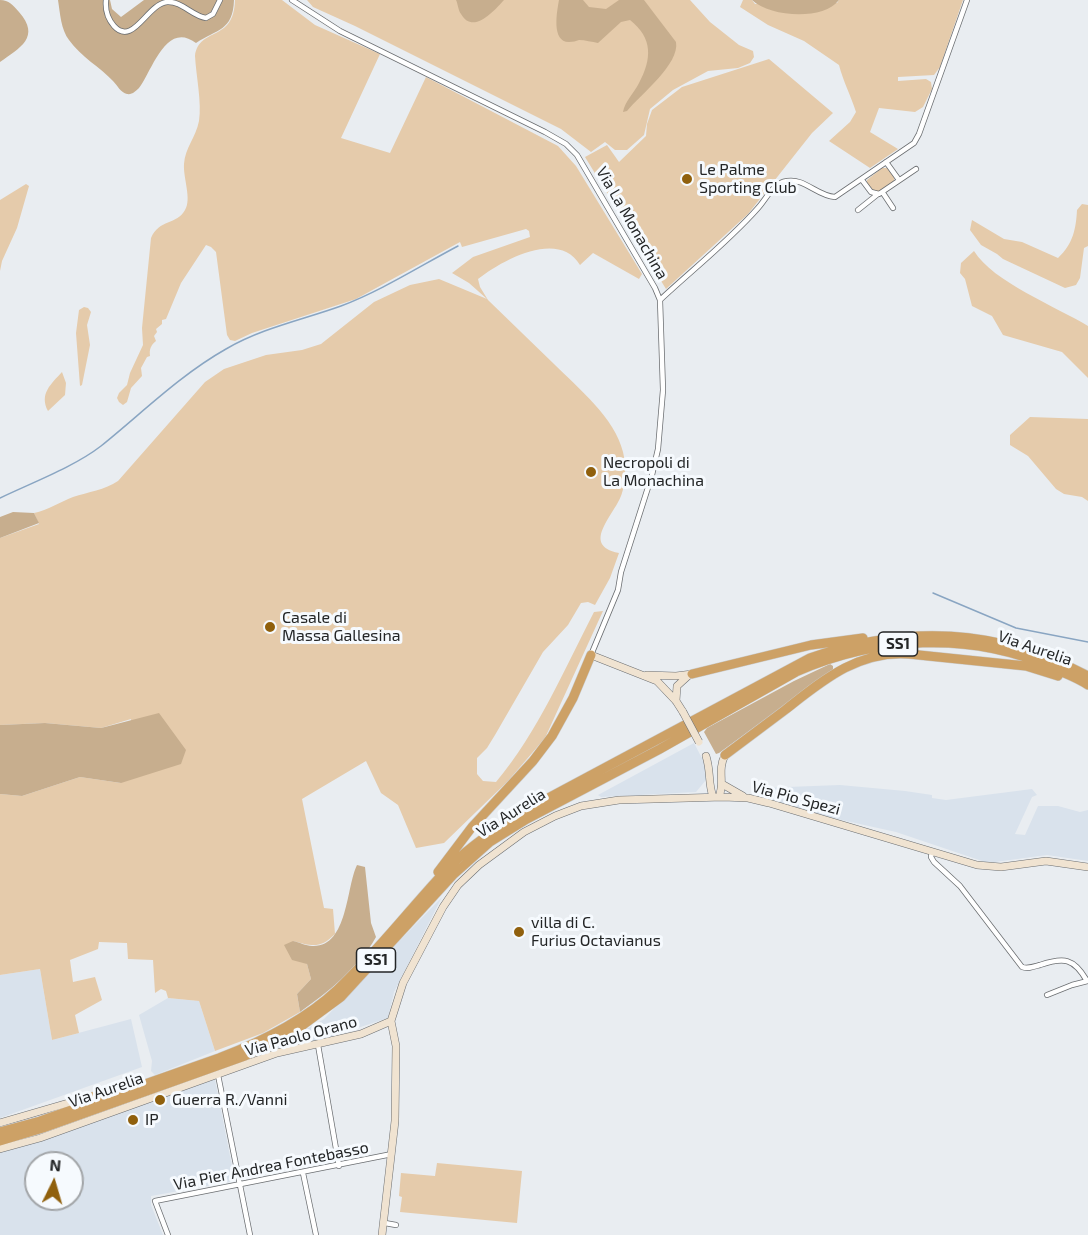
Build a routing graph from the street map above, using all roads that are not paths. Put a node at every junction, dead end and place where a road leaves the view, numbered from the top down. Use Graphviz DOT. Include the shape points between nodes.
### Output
graph roads {
  1 [pos="106,0"];
  2 [pos="220,0"];
  3 [pos="292,0"];
  4 [pos="967,0"];
  5 [pos="886,162"];
  6 [pos="916,169"];
  7 [pos="862,180"];
  8 [pos="899,180"];
  9 [pos="880,194"];
  10 [pos="893,208"];
  11 [pos="858,210"];
  12 [pos="660,300"];
  13 [pos="898,637"];
  14 [pos="591,656"];
  15 [pos="642,674"];
  16 [pos="692,674"];
  17 [pos="1088,676"];
  18 [pos="1088,686"];
  19 [pos="676,701"];
  20 [pos="725,755"];
  21 [pos="706,756"];
  22 [pos="721,780"];
  23 [pos="710,784"];
  24 [pos="716,797"];
  25 [pos="695,798"];
  26 [pos="748,798"];
  27 [pos="932,852"];
  28 [pos="1088,867"];
  29 [pos="420,900"];
  30 [pos="1088,981"];
  31 [pos="1047,995"];
  32 [pos="391,1021"];
  33 [pos="318,1045"];
  34 [pos="218,1075"];
  35 [pos="132,1088"];
  36 [pos="75,1101"];
  37 [pos="0,1123"];
  38 [pos="0,1132"];
  39 [pos="0,1141"];
  40 [pos="0,1149"];
  41 [pos="392,1154"];
  42 [pos="339,1166"];
  43 [pos="303,1173"];
  44 [pos="240,1184"];
  45 [pos="385,1223"];
  46 [pos="396,1225"];
  47 [pos="168,1235"];
  48 [pos="250,1235"];
  49 [pos="316,1235"];
  50 [pos="382,1235"];
  1 -- 2 [label="street" via="110,20 124,32 134,29 151,10 164,3 175,3 206,18 213,14"];
  3 -- 12 [label="street, Via La Monachina" via="333,27 570,147 586,168"];
  4 -- 5 [label="street" via="919,134 912,145"];
  5 -- 7 [label="street"];
  5 -- 8 [label="street"];
  6 -- 8 [label="street"];
  7 -- 9 [label="street" via="871,192"];
  7 -- 12 [label="street" via="833,197 798,181 778,184 749,217"];
  8 -- 9 [label="street"];
  9 -- 10 [label="street"];
  9 -- 11 [label="street"];
  12 -- 14 [label="street, Via La Monachina" via="663,390 658,448 618,590"];
  13 -- 16 [label="highway" via="827,642"];
  13 -- 17 [label="highway, Via Aurelia / SS1" via="940,635 990,640 1033,652"];
  13 -- 29 [label="highway, Via Aurelia / SS1" via="834,650 791,667 528,809 471,848"];
  14 -- 15 [label="street"];
  14 -- 29 [label="highway" via="552,736 465,835"];
  15 -- 16 [label="street"];
  15 -- 19 [label="street" via="660,683"];
  16 -- 19 [label="street" via="677,686"];
  18 -- 20 [label="highway" via="1026,666 882,655 854,662 828,676"];
  18 -- 39 [label="highway, Via Aurelia / SS1" via="1017,654 945,643 882,646 796,672 490,842 453,875 341,997 296,1030 245,1056"];
  19 -- 21 [label="street, bridge"];
  20 -- 21 [label="street"];
  20 -- 22 [label="street" via="720,766"];
  21 -- 22 [label="street"];
  21 -- 23 [label="street"];
  22 -- 24 [label="street"];
  22 -- 26 [label="street"];
  23 -- 24 [label="street"];
  23 -- 25 [label="street"];
  24 -- 25 [label="street, Via Pio Spezi"];
  24 -- 26 [label="street, Via Pio Spezi"];
  25 -- 32 [label="street, Via Pio Spezi" via="619,801 576,808 534,826 473,871 452,892 401,988"];
  26 -- 27 [label="street, Via Pio Spezi"];
  27 -- 28 [label="street, Via Pio Spezi" via="987,867 1046,861"];
  27 -- 30 [label="street" via="934,862 960,886 1023,968 1066,960 1076,965"];
  29 -- 35 [label="highway, Via Aurelia / SS1" via="342,985 310,1012 244,1048"];
  30 -- 31 [label="street"];
  32 -- 33 [label="street, Via Paolo Orano"];
  32 -- 41 [label="street" via="396,1046"];
  33 -- 34 [label="street, Via Paolo Orano" via="277,1053"];
  33 -- 42 [label="street"];
  34 -- 40 [label="street, Via Aurelia"];
  34 -- 44 [label="street"];
  35 -- 36 [label="highway"];
  35 -- 38 [label="highway, Via Aurelia / SS1"];
  36 -- 37 [label="street, Via Aurelia"];
  41 -- 42 [label="street, Via Pier Andrea Fontebasso"];
  41 -- 45 [label="street"];
  42 -- 43 [label="street, Via Pier Andrea Fontebasso"];
  43 -- 44 [label="street, Via Pier Andrea Fontebasso"];
  43 -- 49 [label="street"];
  44 -- 47 [label="street, Via Pier Andrea Fontebasso" via="155,1201"];
  44 -- 48 [label="street"];
  45 -- 46 [label="street"];
  45 -- 50 [label="street"];
}
